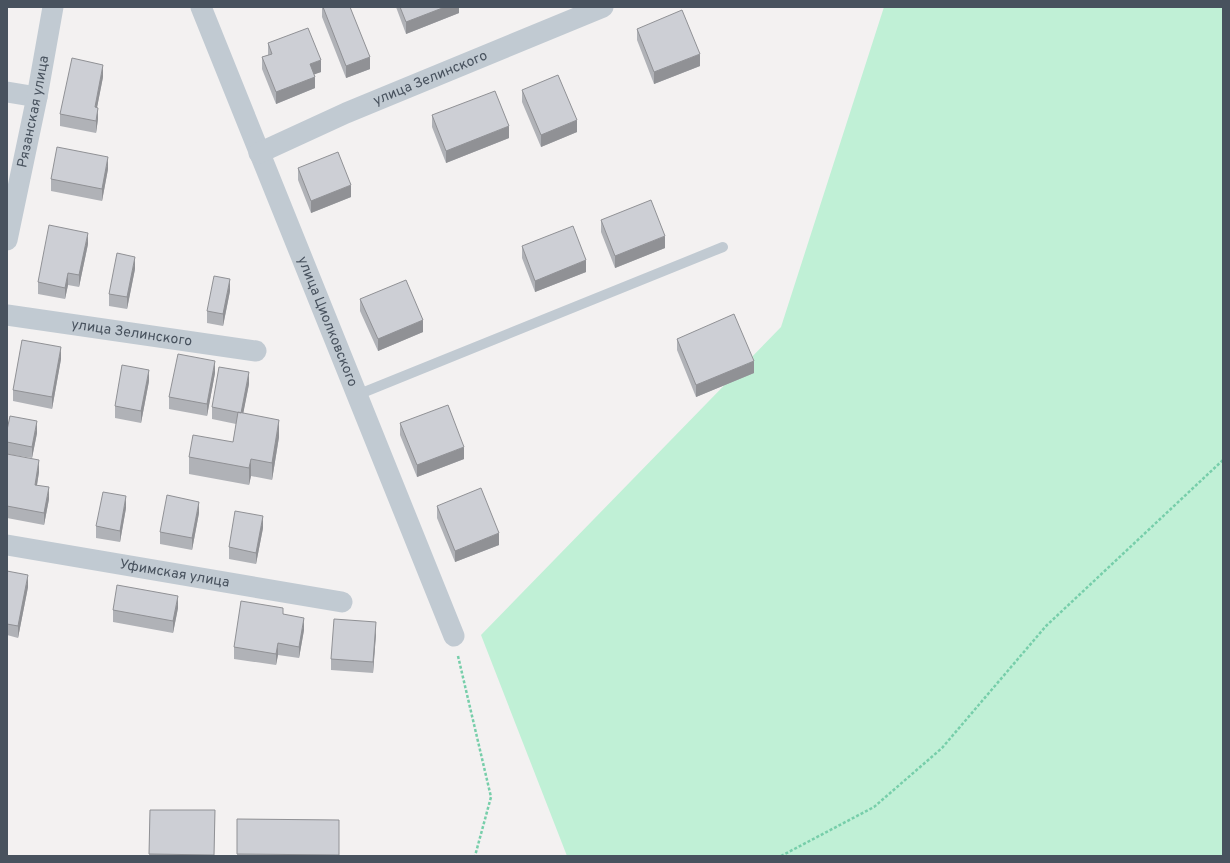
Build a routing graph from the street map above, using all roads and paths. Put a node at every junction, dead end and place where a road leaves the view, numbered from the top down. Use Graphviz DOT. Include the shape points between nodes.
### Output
graph roads {
  1 [pos="53,7"];
  2 [pos="201,7"];
  3 [pos="604,7"];
  4 [pos="7,92"];
  5 [pos="37,97"];
  6 [pos="259,153"];
  7 [pos="7,240"];
  8 [pos="723,247"];
  9 [pos="7,315"];
  10 [pos="256,351"];
  11 [pos="357,395"];
  12 [pos="1223,460"];
  13 [pos="7,545"];
  14 [pos="342,602"];
  15 [pos="454,636"];
  16 [pos="475,856"];
  17 [pos="781,856"];
  1 -- 5 [label="street, Рязанская улица"];
  2 -- 6 [label="street, улица Циолковского"];
  3 -- 6 [label="street, улица Зелинского" via="346,112"];
  4 -- 5 [label="street"];
  5 -- 7 [label="street, Рязанская улица"];
  6 -- 11 [label="street, улица Циолковского"];
  8 -- 11 [label="lane"];
  9 -- 10 [label="street, улица Зелинского"];
  11 -- 15 [label="street, улица Циолковского"];
  12 -- 17 [label="path" via="1046,626 942,748 874,807"];
  13 -- 14 [label="street, Уфимская улица"];
  15 -- 16 [label="path" via="491,797"];
}
